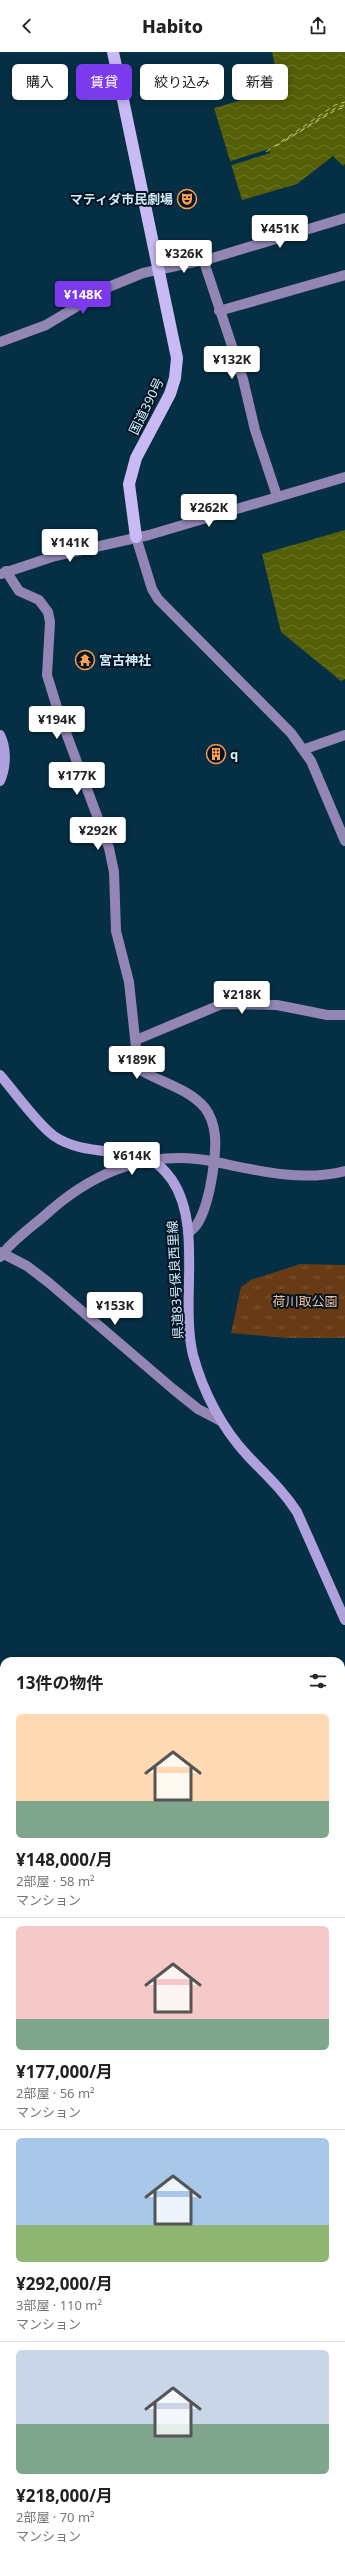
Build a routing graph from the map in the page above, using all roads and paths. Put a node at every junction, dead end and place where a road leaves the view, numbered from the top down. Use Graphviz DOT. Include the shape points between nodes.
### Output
graph roads {
  1 [pos="112,52"];
  2 [pos="345,218"];
  3 [pos="203,259"];
  4 [pos="159,269"];
  5 [pos="345,275"];
  6 [pos="219,311"];
  7 [pos="0,342"];
  8 [pos="345,477"];
  9 [pos="277,496"];
  10 [pos="136,537"];
  11 [pos="3,573"];
  12 [pos="0,735"];
  13 [pos="345,735"];
  14 [pos="304,749"];
  15 [pos="0,781"];
  16 [pos="345,841"];
  17 [pos="345,1015"];
  18 [pos="136,1040"];
  19 [pos="0,1075"];
  20 [pos="151,1160"];
  21 [pos="215,1162"];
  22 [pos="345,1171"];
  23 [pos="188,1232"];
  24 [pos="1,1254"];
  25 [pos="221,1421"];
  26 [pos="345,1620"];
  1 -- 4 [label="highway, 国道390号"];
  2 -- 3 [label="street"];
  3 -- 4 [label="street"];
  3 -- 6 [label="street"];
  4 -- 7 [label="street" via="111,286 46,325"];
  4 -- 10 [label="highway, 国道390号" via="177,358 170,394 136,458 132,472 129,496"];
  5 -- 6 [label="street"];
  6 -- 9 [label="street" via="243,379 254,430"];
  8 -- 9 [label="street"];
  9 -- 10 [label="street"];
  10 -- 11 [label="street" via="55,556"];
  10 -- 14 [label="street" via="152,589 158,599"];
  11 -- 18 [label="street" via="19,591 39,600 48,612 50,622 47,675 58,714 109,848 114,872 115,924 129,982"];
  12 -- 15 [label="main road" via="3,741 5,769"];
  13 -- 14 [label="street"];
  14 -- 16 [label="street"];
  17 -- 18 [label="street" via="327,1015 277,1005 222,1004"];
  18 -- 21 [label="street" via="142,1071 179,1089 198,1102 210,1115 215,1137"];
  19 -- 20 [label="main road" via="53,1136 82,1147"];
  20 -- 21 [label="street" via="177,1158"];
  20 -- 23 [label="main road, 県道83号保良西里線" via="165,1172 179,1193"];
  20 -- 24 [label="street" via="108,1171 70,1194"];
  21 -- 22 [label="street" via="290,1175 319,1177"];
  21 -- 23 [label="street" via="203,1215 196,1227"];
  23 -- 25 [label="main road, 県道83号保良西里線" via="187,1303 190,1337 198,1370"];
  24 -- 25 [label="street" via="27,1266 185,1399"];
  25 -- 26 [label="main road, 県道83号保良西里線" via="240,1448 287,1497 297,1512"];
}
